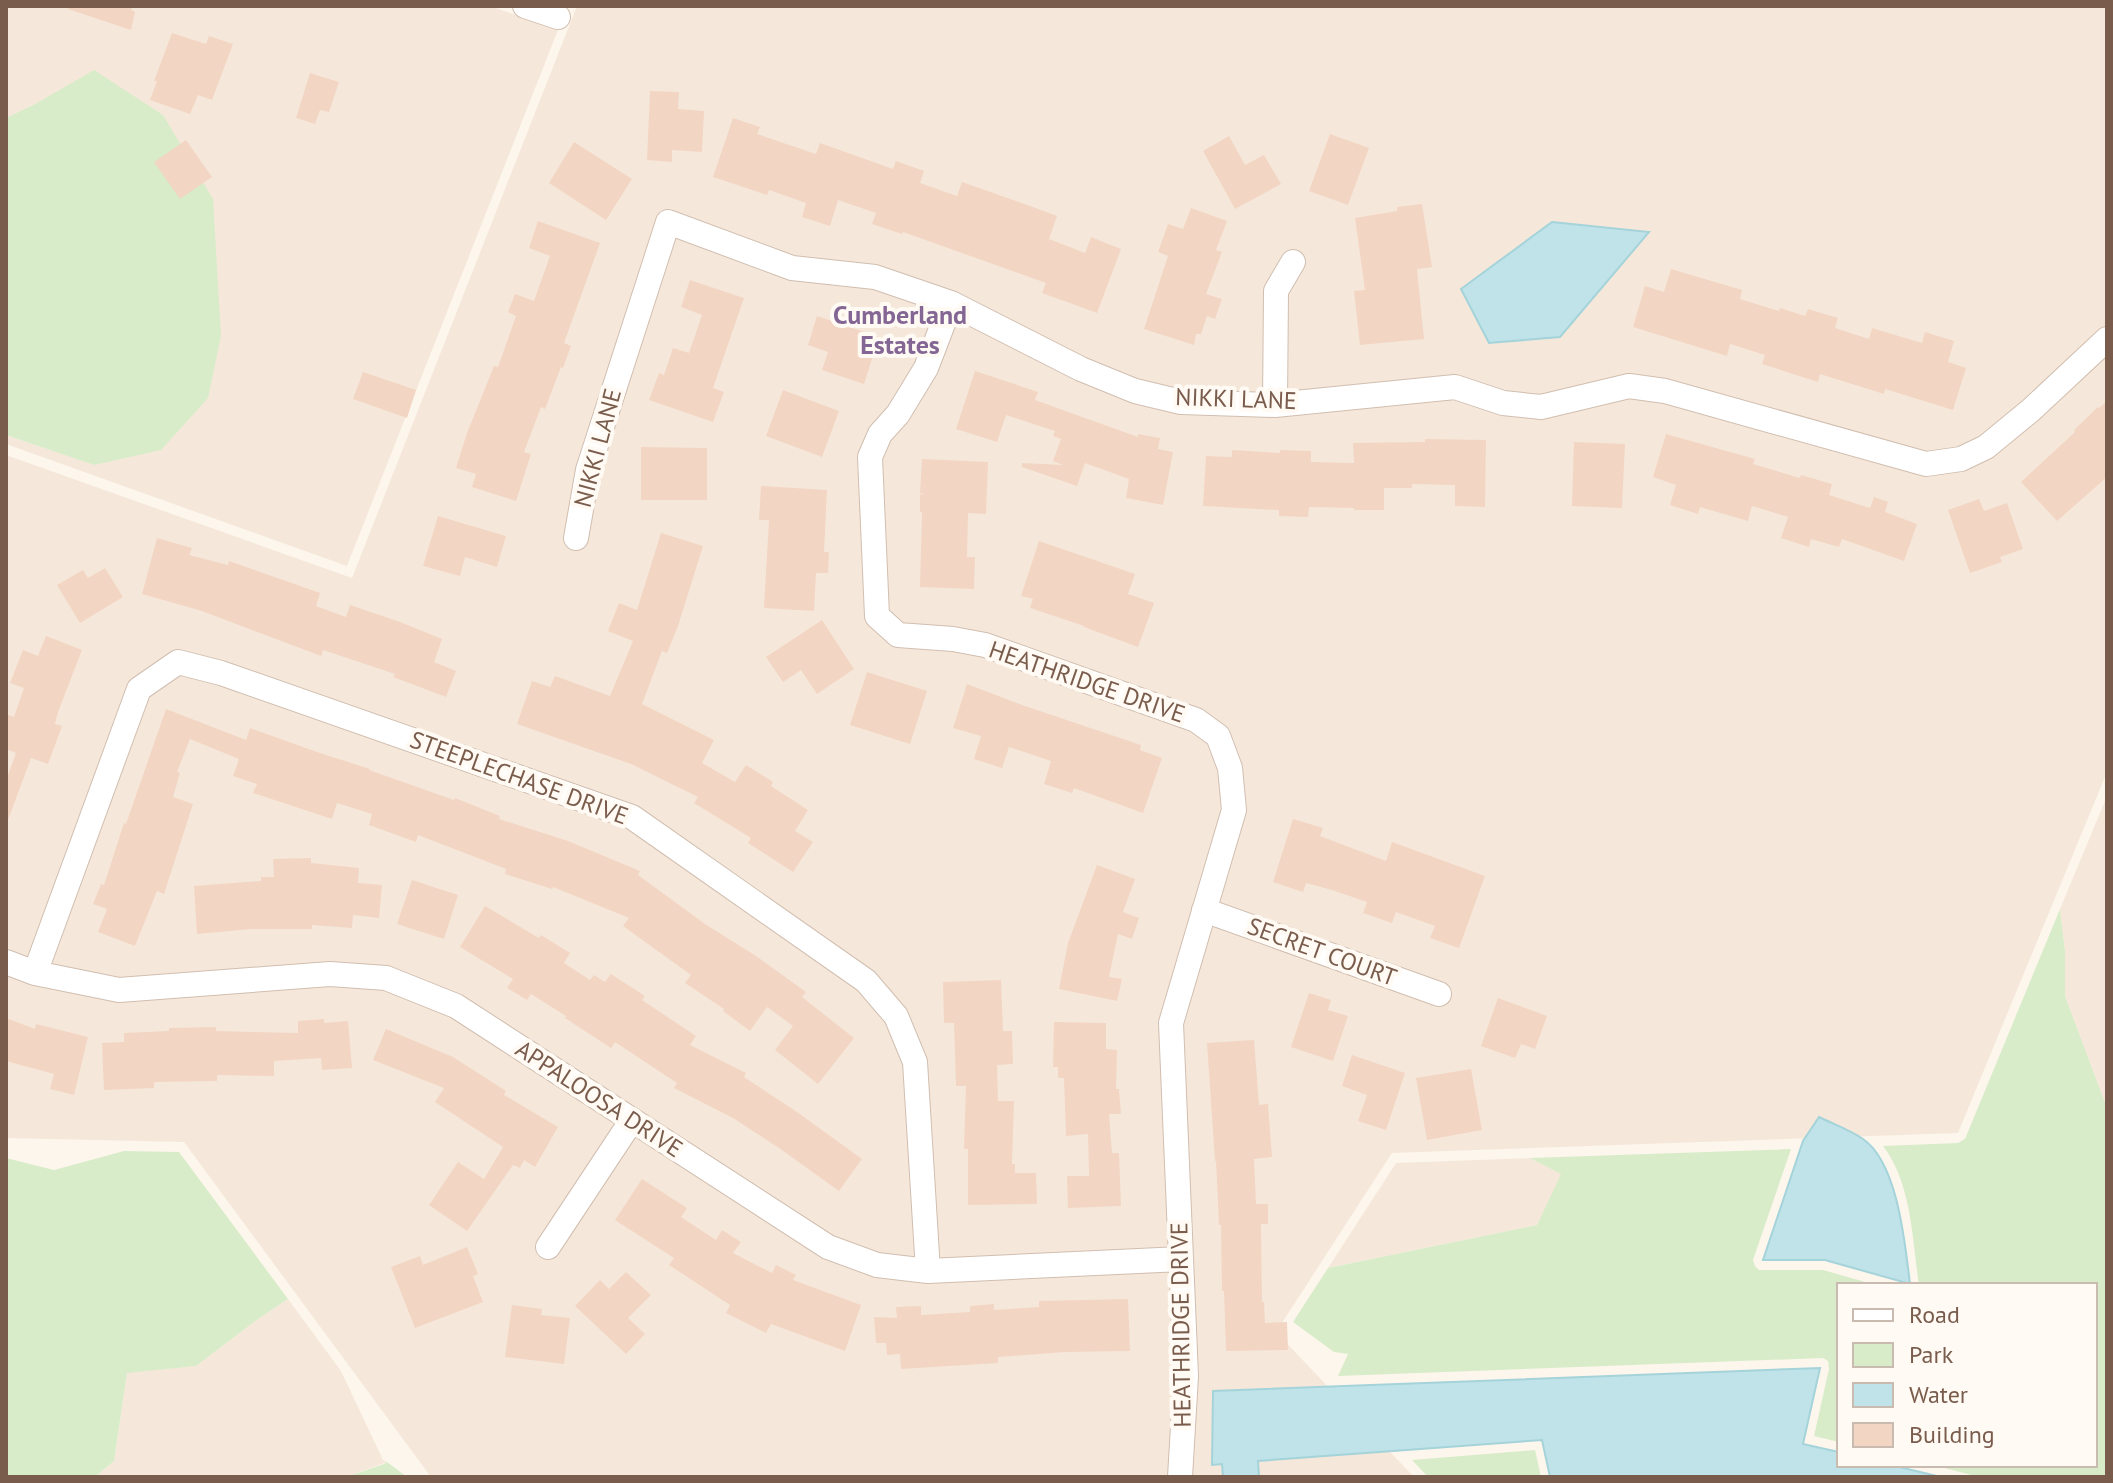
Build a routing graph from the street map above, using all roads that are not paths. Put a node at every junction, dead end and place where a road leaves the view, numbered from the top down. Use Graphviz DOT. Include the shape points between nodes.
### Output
graph roads {
  1 [pos="525,6"];
  2 [pos="558,17"];
  3 [pos="1293,262"];
  4 [pos="951,303"];
  5 [pos="2107,339"];
  6 [pos="1275,405"];
  7 [pos="576,538"];
  8 [pos="1204,910"];
  9 [pos="6,962"];
  10 [pos="35,973"];
  11 [pos="1439,994"];
  12 [pos="632,1120"];
  13 [pos="548,1247"];
  14 [pos="1181,1259"];
  15 [pos="928,1271"];
  16 [pos="1180,1477"];
  1 -- 2 [label="street"];
  3 -- 6 [label="street" via="1276,291"];
  4 -- 6 [label="street, NIKKI LANE" via="1135,391 1181,402"];
  4 -- 7 [label="street, NIKKI LANE" via="875,277 792,268 668,222 588,470"];
  4 -- 8 [label="street, HEATHRIDGE DRIVE" via="926,368 870,457 877,616 898,635 985,645 1196,720 1218,736 1230,768 1234,810"];
  5 -- 6 [label="street, NIKKI LANE" via="1986,447 1961,459 1926,464 1665,391 1629,386 1541,407 1503,403 1455,387"];
  8 -- 11 [label="street, SECRET COURT"];
  8 -- 14 [label="street, HEATHRIDGE DRIVE" via="1171,1023"];
  9 -- 10 [label="street, APPALOOSA DRIVE"];
  10 -- 12 [label="street, APPALOOSA DRIVE" via="119,990 330,974 386,978 456,1006"];
  10 -- 15 [label="street, STEEPLECHASE DRIVE" via="139,689 178,662 221,673 632,817 866,981 896,1016 915,1062"];
  12 -- 13 [label="street"];
  12 -- 15 [label="street, APPALOOSA DRIVE" via="828,1247 877,1265"];
  14 -- 15 [label="street, APPALOOSA DRIVE"];
  14 -- 16 [label="street, HEATHRIDGE DRIVE" via="1186,1376"];
}
